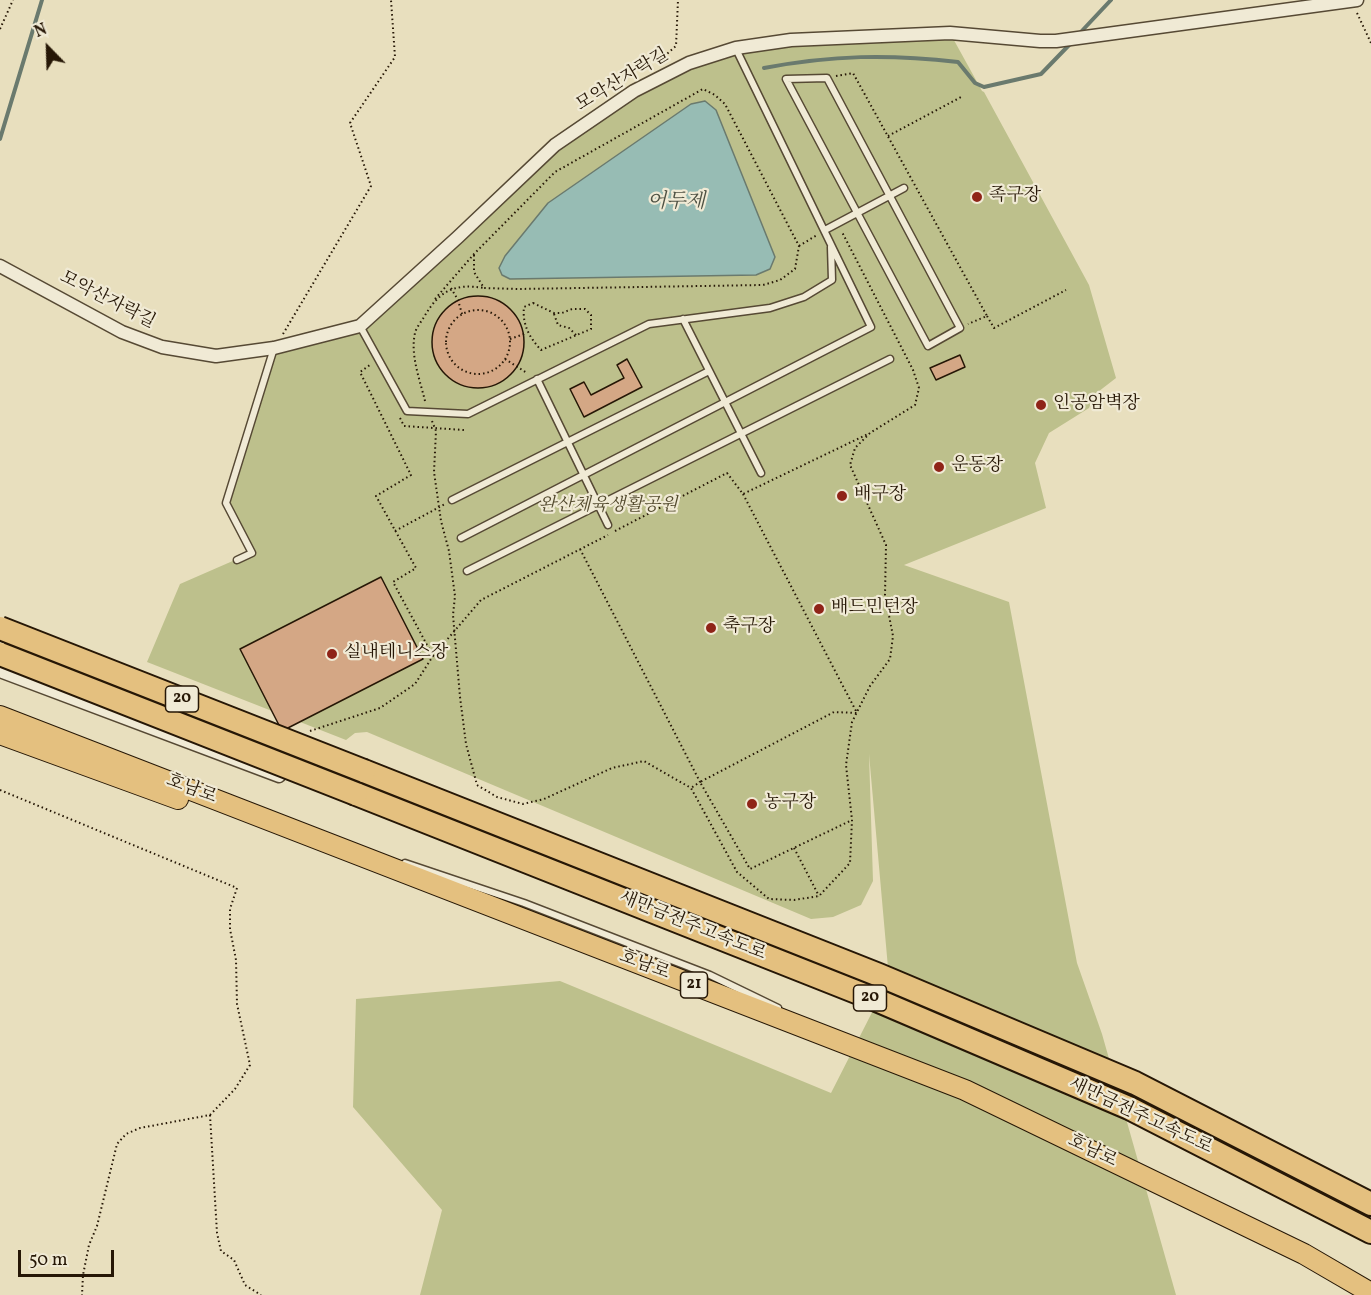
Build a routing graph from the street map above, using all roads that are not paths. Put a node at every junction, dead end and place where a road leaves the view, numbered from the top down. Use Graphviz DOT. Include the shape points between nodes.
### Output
graph roads {
  1 [pos="1355,1"];
  2 [pos="736,48"];
  3 [pos="904,188"];
  4 [pos="890,195"];
  5 [pos="857,213"];
  6 [pos="825,230"];
  7 [pos="831,242"];
  8 [pos="0,266"];
  9 [pos="683,319"];
  10 [pos="360,326"];
  11 [pos="274,348"];
  12 [pos="890,359"];
  13 [pos="709,371"];
  14 [pos="537,380"];
  15 [pos="725,402"];
  16 [pos="741,434"];
  17 [pos="567,442"];
  18 [pos="761,473"];
  19 [pos="583,475"];
  20 [pos="452,500"];
  21 [pos="598,506"];
  22 [pos="608,525"];
  23 [pos="461,538"];
  24 [pos="237,560"];
  25 [pos="467,571"];
  26 [pos="0,628"];
  27 [pos="0,654"];
  28 [pos="0,671"];
  29 [pos="0,716"];
  30 [pos="0,734"];
  31 [pos="279,776"];
  32 [pos="200,794"];
  33 [pos="368,850"];
  34 [pos="401,862"];
  35 [pos="782,1010"];
  36 [pos="792,1014"];
  37 [pos="884,1059"];
  38 [pos="1371,1204"];
  39 [pos="1371,1232"];
  40 [pos="1371,1293"];
  41 [pos="1352,1295"];
  1 -- 2 [label="street, 모악산자락길" via="1056,41 941,33 791,40"];
  2 -- 6 [label="lane"];
  2 -- 10 [label="street, 모악산자락길" via="664,74 555,145"];
  3 -- 4 [label="lane"];
  4 -- 5 [label="lane"];
  4 -- 5 [label="lane" via="827,78 786,79"];
  4 -- 5 [label="lane" via="960,328 928,346"];
  5 -- 6 [label="lane"];
  6 -- 7 [label="lane"];
  7 -- 9 [label="lane" via="832,280 804,297 770,308"];
  7 -- 15 [label="lane" via="871,327"];
  8 -- 11 [label="street, 모악산자락길" via="122,332 162,347 216,356"];
  9 -- 13 [label="lane"];
  9 -- 14 [label="lane" via="649,324"];
  10 -- 11 [label="street, 모악산자락길"];
  10 -- 14 [label="lane" via="407,411 468,414"];
  11 -- 24 [label="lane" via="226,503 252,553"];
  12 -- 16 [label="lane"];
  13 -- 15 [label="lane"];
  13 -- 17 [label="lane"];
  14 -- 17 [label="lane"];
  15 -- 16 [label="lane"];
  15 -- 19 [label="lane"];
  16 -- 18 [label="lane"];
  16 -- 21 [label="lane"];
  17 -- 19 [label="lane"];
  17 -- 20 [label="lane"];
  19 -- 21 [label="lane"];
  19 -- 23 [label="lane"];
  21 -- 22 [label="lane"];
  21 -- 25 [label="lane"];
  26 -- 38 [label="highway, 새만금전주고속도로 / 20, bridge" via="879,975 1134,1083"];
  27 -- 39 [label="highway, 새만금전주고속도로 / 20, bridge" via="874,999 1129,1108"];
  28 -- 31 [label="street"];
  29 -- 32 [label="highway, 호남로 / 21"];
  30 -- 41 [label="highway, 호남로 / 21" via="344,861 958,1102 1296,1263"];
  32 -- 33 [label="lane"];
  32 -- 37 [label="highway, 호남로 / 21"];
  34 -- 35 [label="lane" via="524,903 710,975"];
  36 -- 37 [label="lane"];
  37 -- 40 [label="highway, 호남로 / 21" via="965,1090 1304,1254"];
}
